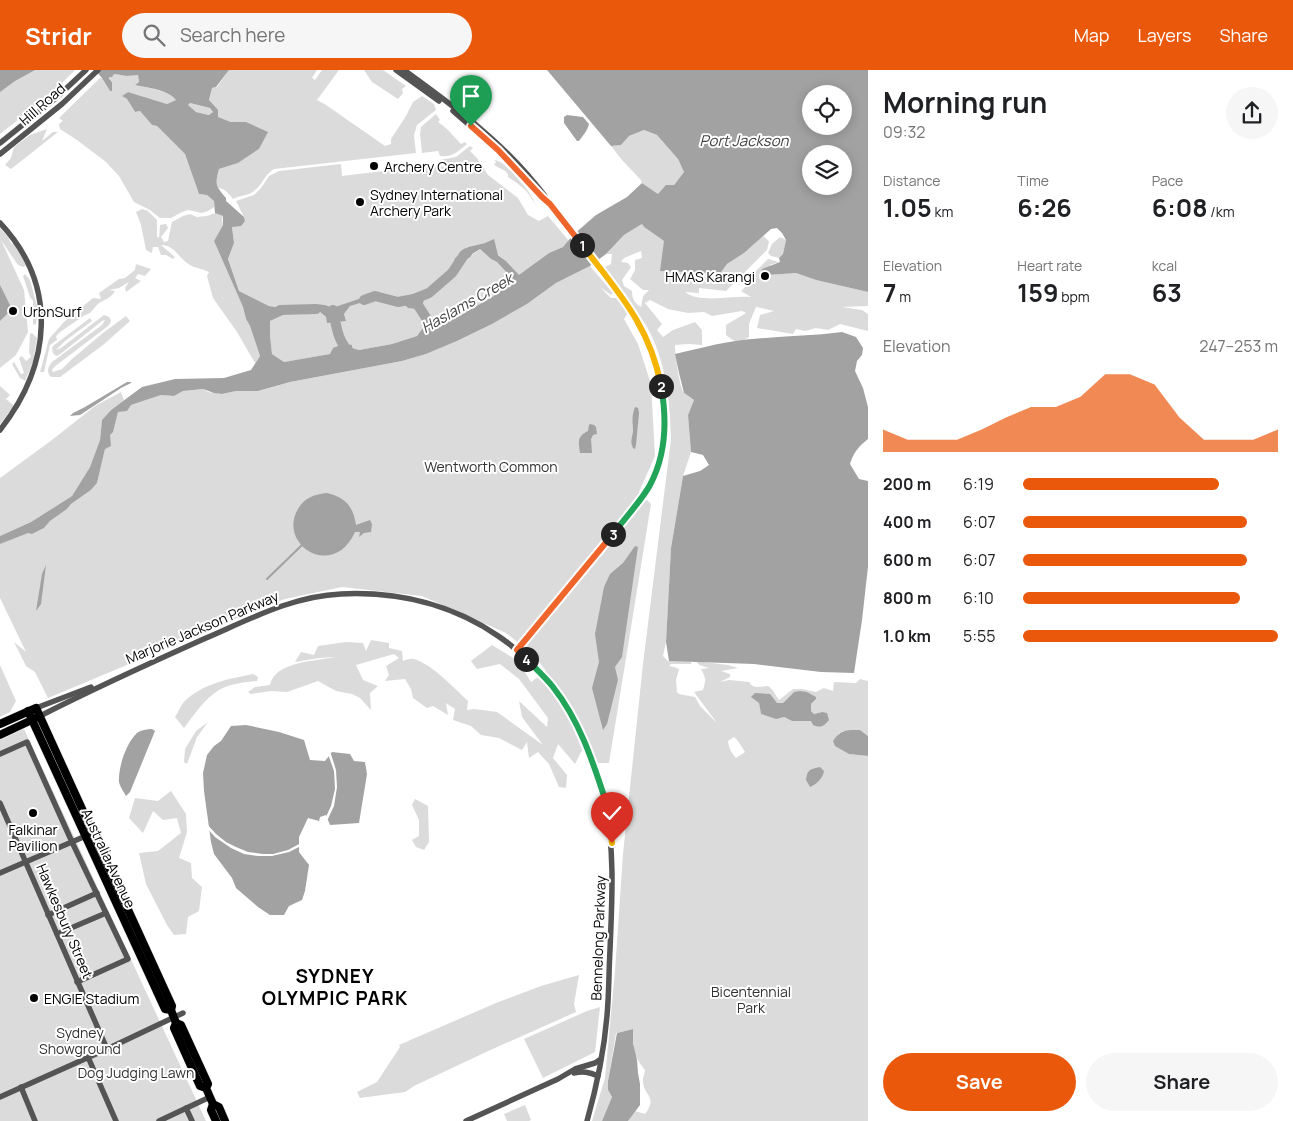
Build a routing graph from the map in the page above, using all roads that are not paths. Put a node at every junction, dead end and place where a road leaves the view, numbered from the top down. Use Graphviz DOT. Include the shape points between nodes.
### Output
graph roads {
  1 [pos="86,70"];
  2 [pos="396,70"];
  3 [pos="404,70"];
  4 [pos="95,72"];
  5 [pos="0,144"];
  6 [pos="0,154"];
  7 [pos="550,204"];
  8 [pos="0,223"];
  9 [pos="0,430"];
  10 [pos="517,650"];
  11 [pos="124,674"];
  12 [pos="36,708"];
  13 [pos="28,711"];
  14 [pos="40,716"];
  15 [pos="32,720"];
  16 [pos="0,724"];
  17 [pos="0,735"];
  18 [pos="0,754"];
  19 [pos="0,803"];
  20 [pos="2,813"];
  21 [pos="88,834"];
  22 [pos="74,841"];
  23 [pos="26,861"];
  24 [pos="0,873"];
  25 [pos="97,893"];
  26 [pos="106,913"];
  27 [pos="48,915"];
  28 [pos="57,934"];
  29 [pos="77,982"];
  30 [pos="183,1013"];
  31 [pos="173,1017"];
  32 [pos="107,1049"];
  33 [pos="88,1057"];
  34 [pos="601,1059"];
  35 [pos="567,1074"];
  36 [pos="598,1076"];
  37 [pos="21,1087"];
  38 [pos="0,1097"];
  39 [pos="211,1100"];
  40 [pos="186,1108"];
  41 [pos="35,1121"];
  42 [pos="116,1121"];
  43 [pos="159,1121"];
  44 [pos="192,1121"];
  45 [pos="216,1121"];
  46 [pos="225,1121"];
  47 [pos="466,1121"];
  48 [pos="587,1121"];
  1 -- 5 [label="street, Hill Road"];
  2 -- 7 [label="street" via="464,120"];
  3 -- 7 [label="street" via="488,135 522,169"];
  4 -- 6 [label="street, Hill Road" via="62,104"];
  7 -- 10 [label="street" via="634,314 647,339 663,396 665,430 662,456 647,490"];
  8 -- 9 [label="street" via="25,255 41,306 42,325 34,369 24,393"];
  10 -- 11 [label="street, Marjorie Jackson Parkway" via="479,624 440,607 390,596 340,594 312,598 272,610"];
  10 -- 34 [label="street, Bennelong Parkway" via="552,686 575,720 605,799 612,843 612,887 608,999"];
  11 -- 12 [label="street, Marjorie Jackson Parkway"];
  11 -- 14 [label="street, Marjorie Jackson Parkway"];
  12 -- 13 [label="main road"];
  12 -- 14 [label="main road, Australia Avenue"];
  13 -- 15 [label="main road, Australia Avenue"];
  13 -- 16 [label="main road"];
  14 -- 15 [label="main road"];
  14 -- 21 [label="main road, Australia Avenue"];
  15 -- 17 [label="main road"];
  15 -- 21 [label="main road, Australia Avenue"];
  18 -- 22 [label="street" via="27,742"];
  19 -- 20 [label="street, Hawkesbury Street"];
  20 -- 23 [label="street, Hawkesbury Street"];
  21 -- 22 [label="street"];
  21 -- 31 [label="main road, Australia Avenue" via="156,969 172,1006"];
  22 -- 23 [label="street"];
  22 -- 25 [label="street"];
  23 -- 24 [label="street"];
  23 -- 27 [label="street, Hawkesbury Street"];
  25 -- 26 [label="street"];
  25 -- 27 [label="street"];
  26 -- 28 [label="street"];
  26 -- 29 [label="street" via="128,959"];
  27 -- 28 [label="street, Hawkesbury Street"];
  28 -- 29 [label="street, Hawkesbury Street"];
  29 -- 32 [label="street, Hawkesbury Street"];
  30 -- 31 [label="street"];
  31 -- 32 [label="street"];
  31 -- 39 [label="main road, Australia Avenue" via="181,1025 208,1084 206,1088"];
  32 -- 33 [label="street"];
  33 -- 37 [label="street"];
  33 -- 42 [label="street"];
  34 -- 35 [label="street"];
  34 -- 36 [label="street, Bennelong Parkway"];
  35 -- 36 [label="street" via="583,1071"];
  35 -- 47 [label="street"];
  36 -- 48 [label="street, Bennelong Parkway"];
  37 -- 38 [label="street"];
  37 -- 41 [label="street"];
  39 -- 40 [label="street"];
  39 -- 45 [label="main road, Australia Avenue"];
  39 -- 46 [label="main road, Australia Avenue"];
  40 -- 43 [label="street"];
  40 -- 44 [label="street"];
}
